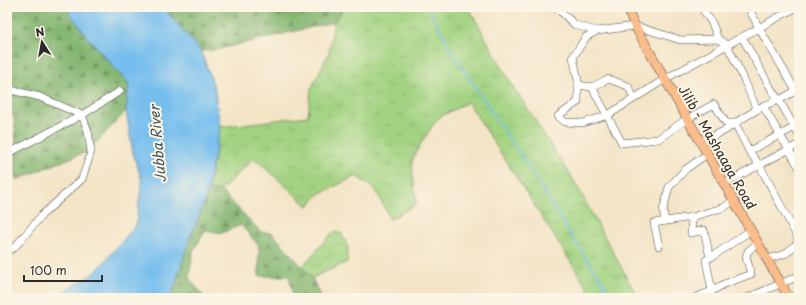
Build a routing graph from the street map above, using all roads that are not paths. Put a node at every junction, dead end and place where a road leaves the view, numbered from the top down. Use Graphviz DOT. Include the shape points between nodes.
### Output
graph roads {
  1 [pos="556,7"];
  2 [pos="629,7"];
  3 [pos="701,7"];
  4 [pos="748,7"];
  5 [pos="797,7"];
  6 [pos="634,26"];
  7 [pos="759,28"];
  8 [pos="597,31"];
  9 [pos="742,37"];
  10 [pos="718,40"];
  11 [pos="727,45"];
  12 [pos="665,79"];
  13 [pos="578,85"];
  14 [pos="592,87"];
  15 [pos="7,89"];
  16 [pos="120,91"];
  17 [pos="798,92"];
  18 [pos="634,98"];
  19 [pos="779,100"];
  20 [pos="760,108"];
  21 [pos="82,115"];
  22 [pos="608,115"];
  23 [pos="687,119"];
  24 [pos="735,123"];
  25 [pos="797,126"];
  26 [pos="780,135"];
  27 [pos="799,135"];
  28 [pos="700,142"];
  29 [pos="799,144"];
  30 [pos="789,150"];
  31 [pos="749,151"];
  32 [pos="7,154"];
  33 [pos="707,154"];
  34 [pos="760,166"];
  35 [pos="799,167"];
  36 [pos="724,184"];
  37 [pos="734,200"];
  38 [pos="692,217"];
  39 [pos="665,221"];
  40 [pos="799,223"];
  41 [pos="792,228"];
  42 [pos="751,230"];
  43 [pos="799,241"];
  44 [pos="758,243"];
  45 [pos="659,246"];
  46 [pos="7,251"];
  47 [pos="713,256"];
  48 [pos="767,259"];
  49 [pos="799,276"];
  50 [pos="781,284"];
  51 [pos="712,291"];
  52 [pos="694,298"];
  53 [pos="747,298"];
  54 [pos="789,298"];
  1 -- 8 [label="street" via="576,24"];
  2 -- 6 [label="main road, Jilib - Mashaaga Road"];
  3 -- 10 [label="street" via="712,23"];
  4 -- 7 [label="street"];
  5 -- 7 [label="street"];
  6 -- 8 [label="street"];
  6 -- 10 [label="street" via="681,40"];
  6 -- 12 [label="main road, Jilib - Mashaaga Road"];
  7 -- 9 [label="street"];
  7 -- 17 [label="street"];
  8 -- 13 [label="street" via="586,37 573,57"];
  9 -- 11 [label="street"];
  9 -- 19 [label="street"];
  10 -- 11 [label="street"];
  11 -- 12 [label="street"];
  11 -- 20 [label="street"];
  12 -- 18 [label="street"];
  12 -- 23 [label="main road, Jilib - Mashaaga Road"];
  13 -- 14 [label="street"];
  13 -- 22 [label="street" via="578,102 558,116 565,122 583,124"];
  14 -- 18 [label="street" via="608,79 628,86"];
  14 -- 22 [label="street"];
  15 -- 21 [label="street" via="40,97"];
  16 -- 21 [label="street"];
  17 -- 19 [label="street"];
  18 -- 22 [label="street"];
  19 -- 20 [label="street"];
  19 -- 25 [label="street"];
  20 -- 24 [label="street"];
  20 -- 26 [label="street"];
  21 -- 32 [label="street"];
  21 -- 46 [label="street" via="92,152 82,179 42,215 14,248"];
  22 -- 23 [label="street" via="622,143 658,139"];
  23 -- 24 [label="street" via="714,104 726,123"];
  23 -- 28 [label="main road, Jilib - Mashaaga Road"];
  24 -- 28 [label="street"];
  24 -- 31 [label="street"];
  25 -- 26 [label="street"];
  25 -- 27 [label="street"];
  26 -- 30 [label="street"];
  26 -- 31 [label="street"];
  28 -- 33 [label="main road, Jilib - Mashaaga Road"];
  29 -- 30 [label="street"];
  30 -- 34 [label="street"];
  30 -- 35 [label="street"];
  31 -- 34 [label="street"];
  33 -- 36 [label="main road, Jilib - Mashaaga Road"];
  33 -- 39 [label="street" via="686,169 669,187 663,211"];
  34 -- 36 [label="street"];
  34 -- 41 [label="street"];
  36 -- 37 [label="main road, Jilib - Mashaaga Road"];
  37 -- 38 [label="street" via="725,207"];
  37 -- 42 [label="main road, Jilib - Mashaaga Road"];
  38 -- 39 [label="street"];
  38 -- 47 [label="street" via="692,232 704,230 709,253"];
  39 -- 45 [label="street" via="654,223"];
  40 -- 41 [label="street"];
  41 -- 43 [label="street"];
  42 -- 44 [label="main road, Jilib - Mashaaga Road"];
  42 -- 47 [label="street"];
  43 -- 48 [label="street" via="785,254"];
  44 -- 48 [label="main road, Jilib - Mashaaga Road"];
  44 -- 51 [label="street" via="748,251 746,257 752,274"];
  47 -- 51 [label="street" via="706,260"];
  48 -- 50 [label="main road, Jilib - Mashaaga Road"];
  49 -- 50 [label="street"];
  50 -- 53 [label="street"];
  50 -- 54 [label="main road, Jilib - Mashaaga Road"];
  51 -- 52 [label="street"];
}
